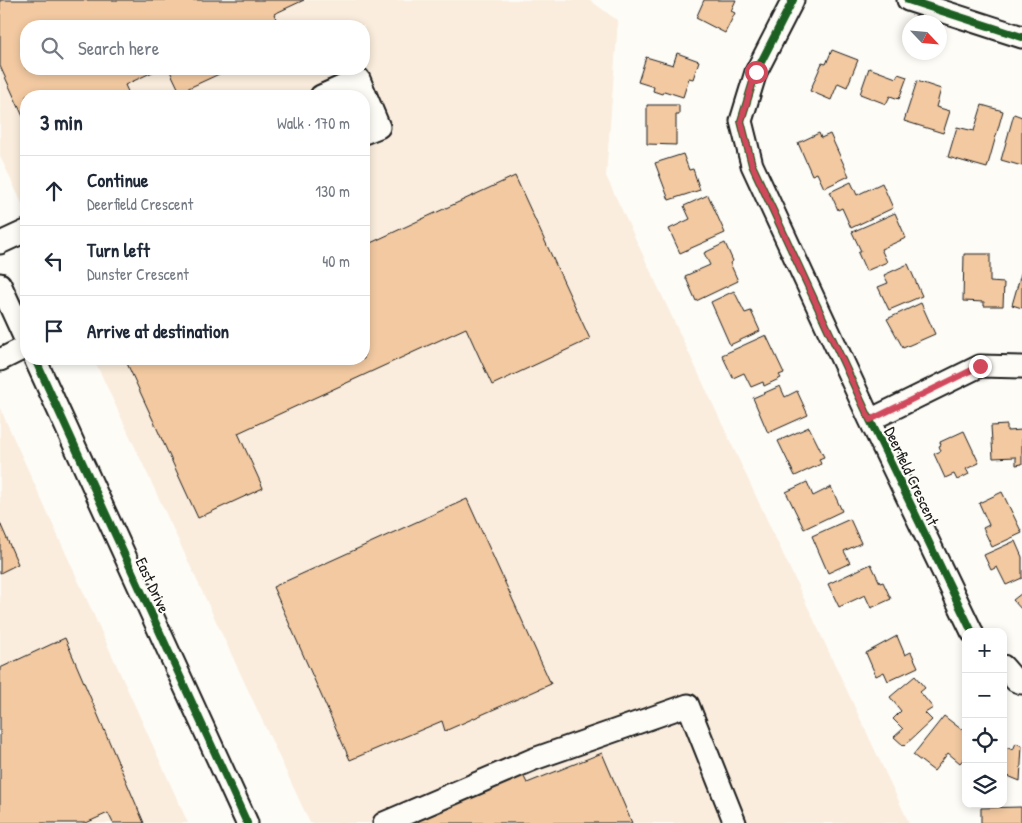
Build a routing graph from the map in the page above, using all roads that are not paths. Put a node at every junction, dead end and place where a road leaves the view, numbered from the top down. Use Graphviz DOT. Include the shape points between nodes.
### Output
graph roads {
  1 [pos="793,0"];
  2 [pos="908,0"];
  3 [pos="1022,37"];
  4 [pos="335,90"];
  5 [pos="364,90"];
  6 [pos="370,104"];
  7 [pos="370,131"];
  8 [pos="20,234"];
  9 [pos="0,243"];
  10 [pos="0,284"];
  11 [pos="20,328"];
  12 [pos="20,350"];
  13 [pos="0,360"];
  14 [pos="37,365"];
  15 [pos="1022,367"];
  16 [pos="870,420"];
  17 [pos="970,628"];
  18 [pos="1007,671"];
  19 [pos="1022,683"];
  20 [pos="247,823"];
  21 [pos="384,823"];
  22 [pos="735,823"];
  1 -- 16 [label="street, Deerfield Crescent" via="756,72 741,121 752,165"];
  2 -- 3 [label="street"];
  4 -- 5 [label="street" via="360,79"];
  6 -- 7 [label="street" via="379,127"];
  8 -- 9 [label="street"];
  10 -- 11 [label="street"];
  12 -- 13 [label="street"];
  14 -- 20 [label="street, East Drive"];
  15 -- 16 [label="street" via="980,366"];
  16 -- 17 [label="street, Deerfield Crescent"];
  18 -- 19 [label="street"];
  21 -- 22 [label="street" via="534,759 688,705"];
}
